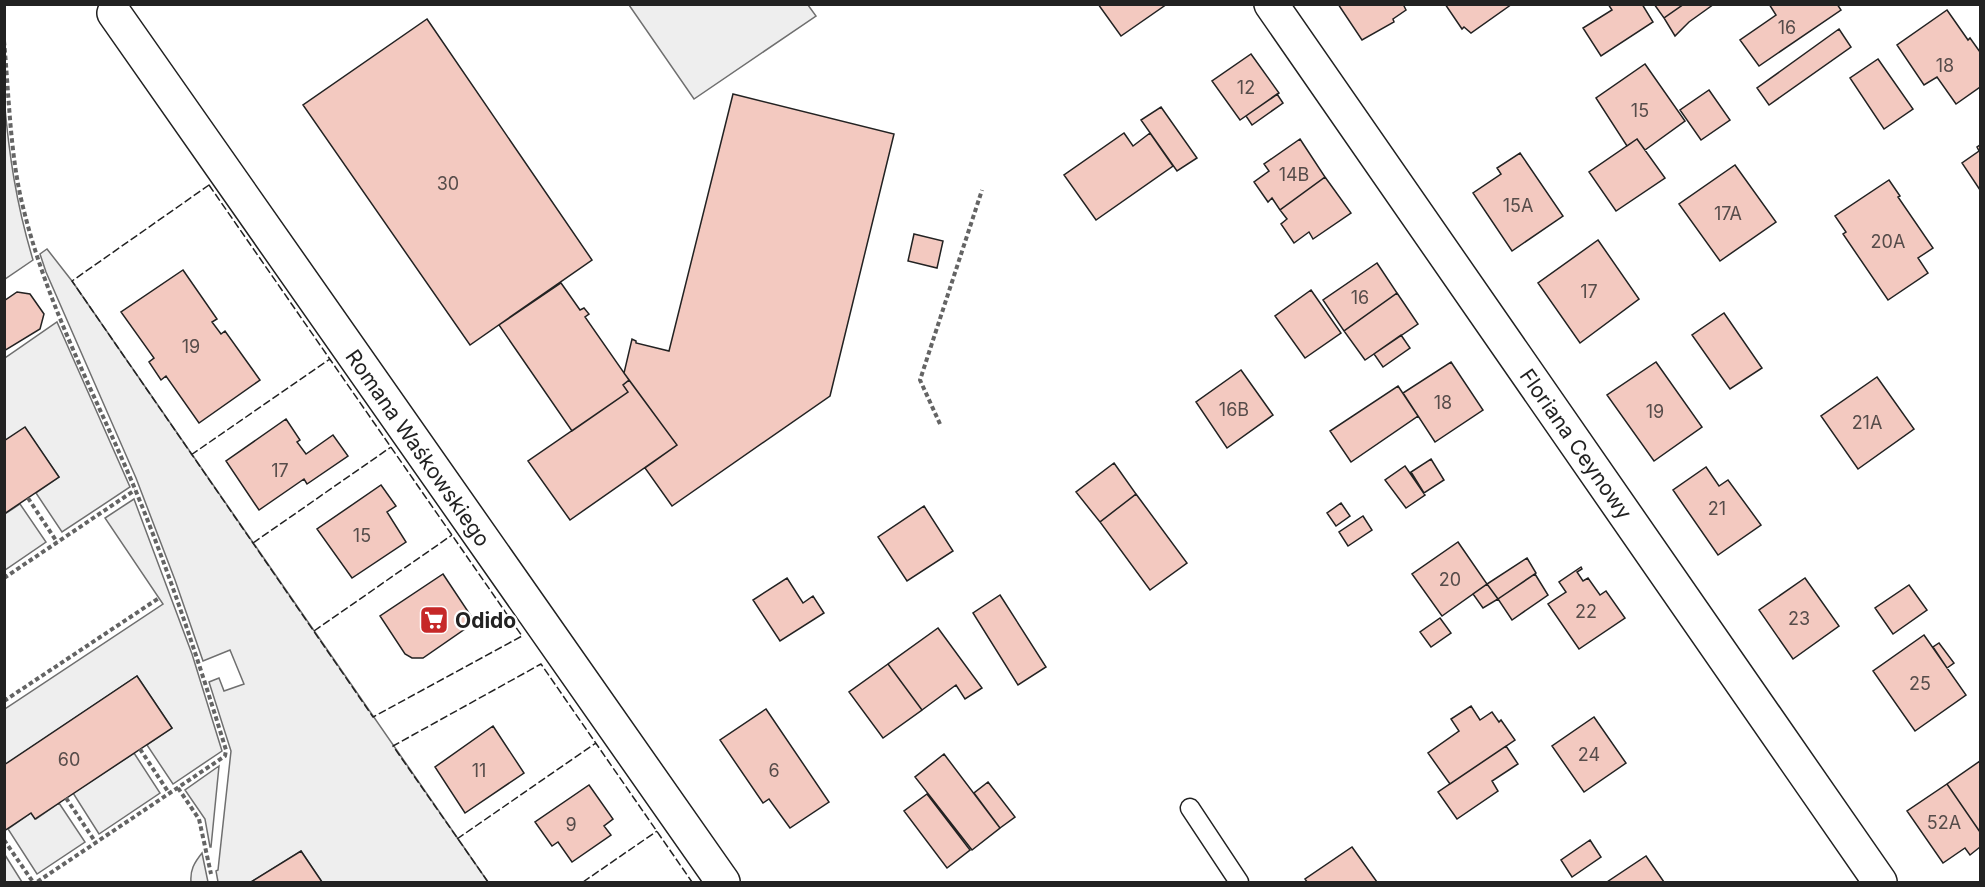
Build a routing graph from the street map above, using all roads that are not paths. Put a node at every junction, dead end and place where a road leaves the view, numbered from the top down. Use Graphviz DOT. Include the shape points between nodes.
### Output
graph roads {
  1 [pos="1271,4"];
  2 [pos="114,13"];
  3 [pos="1190,808"];
  4 [pos="723,882"];
  5 [pos="1239,882"];
  6 [pos="1880,882"];
  1 -- 6 [label="street, Floriana Ceynowy"];
  2 -- 4 [label="street, Romana Waśkowskiego"];
  3 -- 5 [label="lane"];
}
